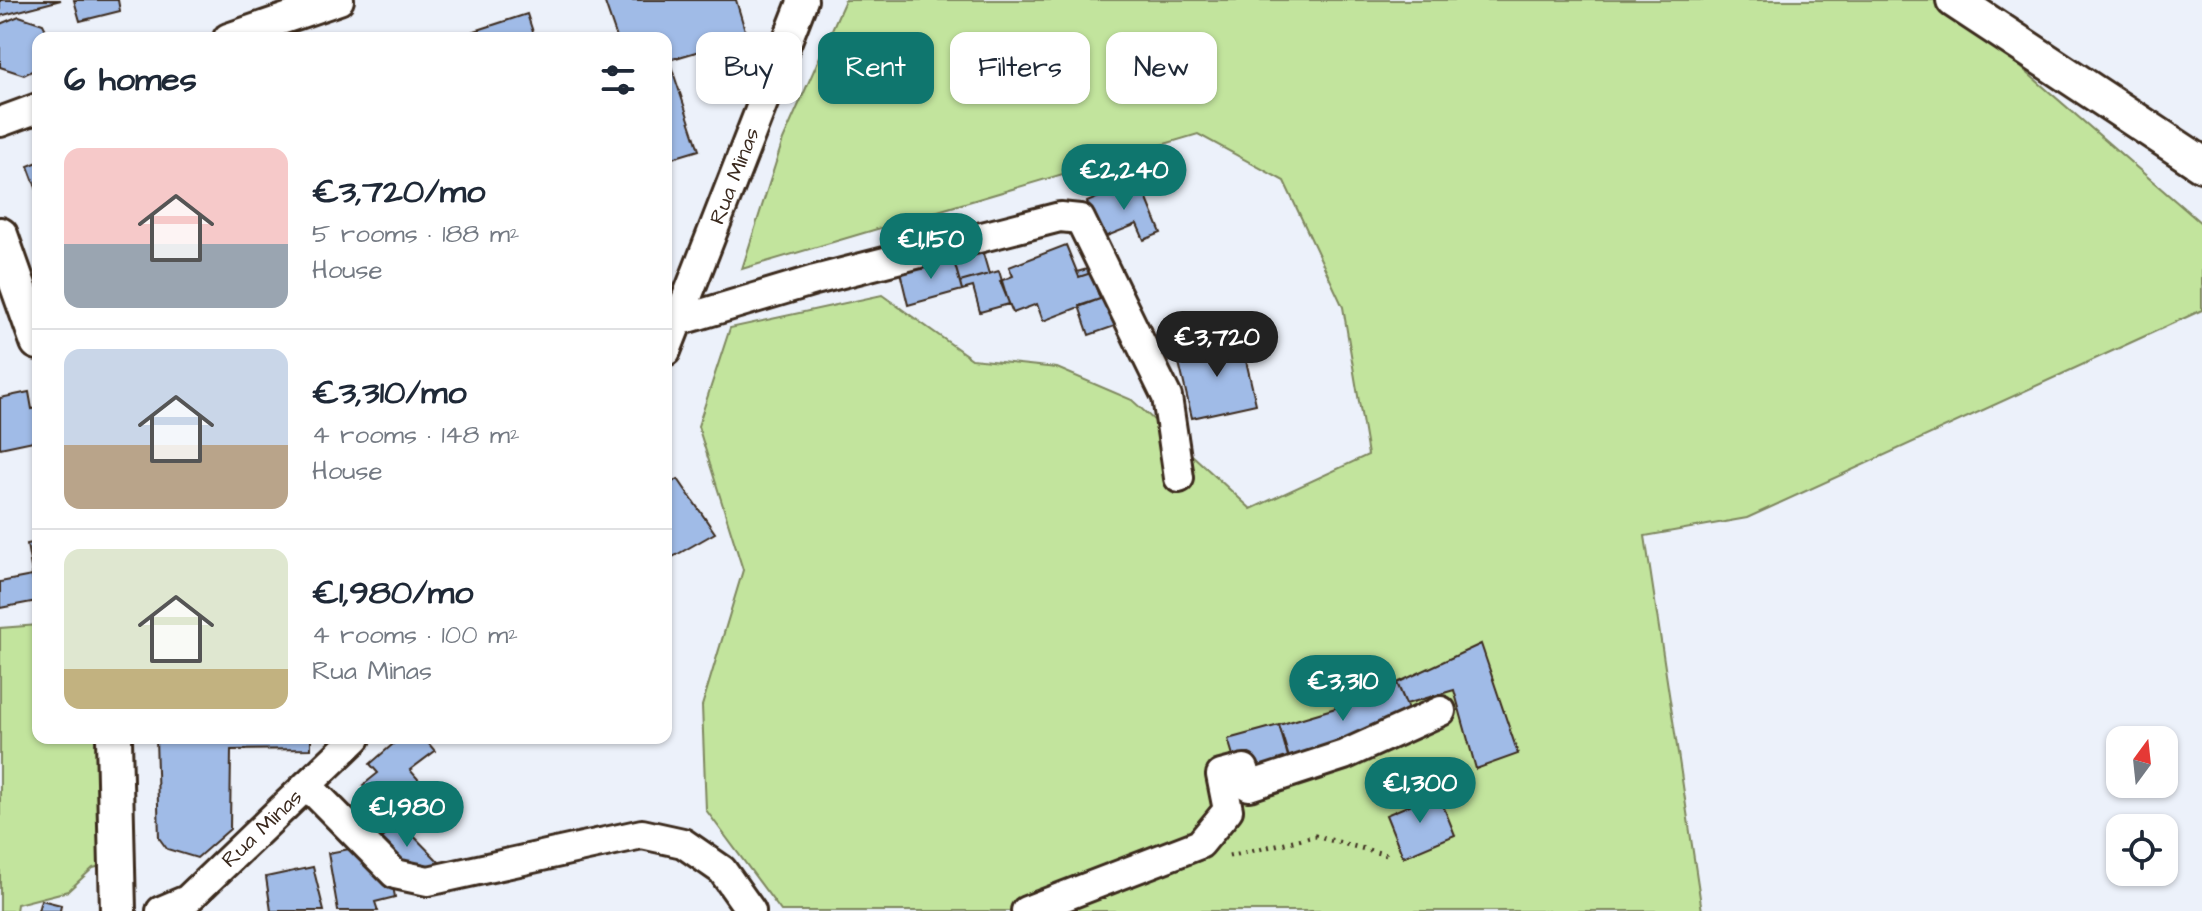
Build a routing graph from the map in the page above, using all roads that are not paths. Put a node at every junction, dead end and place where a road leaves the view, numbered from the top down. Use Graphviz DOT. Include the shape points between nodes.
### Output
graph roads {
  1 [pos="339,0"];
  2 [pos="803,0"];
  3 [pos="1954,0"];
  4 [pos="246,32"];
  5 [pos="32,110"];
  6 [pos="0,122"];
  7 [pos="2202,164"];
  8 [pos="0,235"];
  9 [pos="678,321"];
  10 [pos="32,325"];
  11 [pos="672,336"];
  12 [pos="1179,478"];
  13 [pos="1441,711"];
  14 [pos="114,744"];
  15 [pos="350,744"];
  16 [pos="307,785"];
  17 [pos="118,911"];
  18 [pos="161,911"];
  19 [pos="751,911"];
  20 [pos="1026,911"];
  1 -- 4 [label="street"];
  2 -- 9 [label="street, Rua Minas"];
  3 -- 7 [label="street"];
  5 -- 6 [label="street"];
  8 -- 10 [label="street"];
  9 -- 11 [label="street, Rua Minas"];
  9 -- 12 [label="street" via="1060,217 1080,219 1167,397"];
  13 -- 20 [label="street" via="1344,755 1249,786 1244,769 1221,775 1228,810 1200,844"];
  14 -- 17 [label="street"];
  15 -- 16 [label="street, Rua Minas"];
  16 -- 18 [label="street, Rua Minas" via="187,900"];
  16 -- 19 [label="street" via="395,874 428,881 642,834 683,843 722,870"];
}
